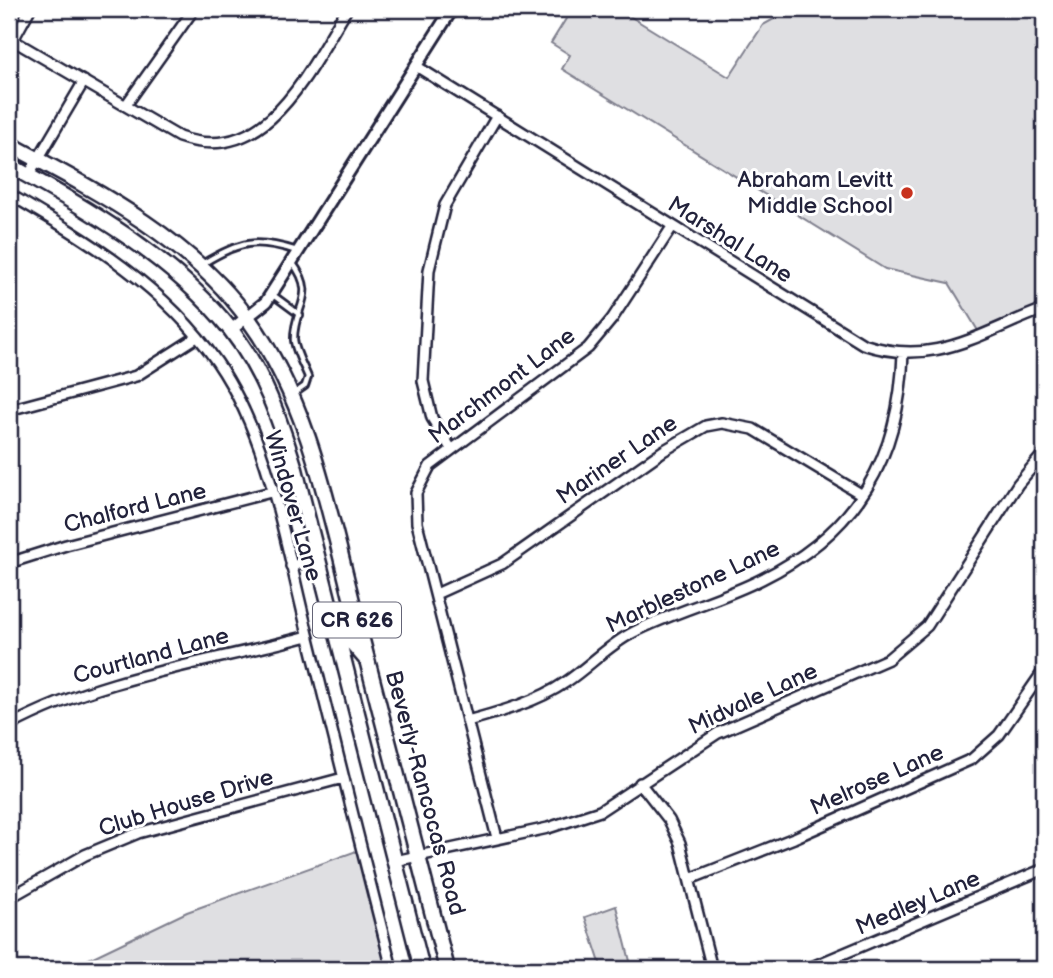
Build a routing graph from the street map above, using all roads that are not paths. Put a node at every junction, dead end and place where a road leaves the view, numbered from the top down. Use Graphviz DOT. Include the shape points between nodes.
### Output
graph roads {
  1 [pos="30,9"];
  2 [pos="194,9"];
  3 [pos="347,9"];
  4 [pos="452,9"];
  5 [pos="11,39"];
  6 [pos="416,66"];
  7 [pos="84,81"];
  8 [pos="126,106"];
  9 [pos="497,116"];
  10 [pos="9,144"];
  11 [pos="39,160"];
  12 [pos="9,166"];
  13 [pos="28,176"];
  14 [pos="10,199"];
  15 [pos="672,227"];
  16 [pos="295,256"];
  17 [pos="199,266"];
  18 [pos="271,294"];
  19 [pos="1044,309"];
  20 [pos="300,315"];
  21 [pos="249,319"];
  22 [pos="231,330"];
  23 [pos="197,337"];
  24 [pos="904,353"];
  25 [pos="290,396"];
  26 [pos="9,410"];
  27 [pos="450,447"];
  28 [pos="1044,453"];
  29 [pos="271,492"];
  30 [pos="861,494"];
  31 [pos="318,559"];
  32 [pos="9,563"];
  33 [pos="291,566"];
  34 [pos="436,594"];
  35 [pos="308,636"];
  36 [pos="367,660"];
  37 [pos="1044,670"];
  38 [pos="467,721"];
  39 [pos="9,726"];
  40 [pos="343,778"];
  41 [pos="640,783"];
  42 [pos="497,838"];
  43 [pos="417,855"];
  44 [pos="395,861"];
  45 [pos="1044,869"];
  46 [pos="690,879"];
  47 [pos="9,898"];
  48 [pos="392,969"];
  49 [pos="422,969"];
  50 [pos="447,969"];
  51 [pos="712,969"];
  52 [pos="807,969"];
  1 -- 5 [label="street"];
  2 -- 8 [label="street"];
  3 -- 8 [label="street" via="285,105 264,127 226,143 194,142"];
  4 -- 6 [label="street"];
  5 -- 7 [label="street"];
  6 -- 9 [label="street, Marshal Lane"];
  6 -- 16 [label="street"];
  7 -- 8 [label="street"];
  7 -- 11 [label="street"];
  9 -- 15 [label="street, Marshal Lane"];
  9 -- 27 [label="street" via="445,205 429,270 423,381 432,418"];
  10 -- 11 [label="main road, Beverly-Rancocas Road / CR 626"];
  11 -- 13 [label="street"];
  11 -- 17 [label="main road, Beverly-Rancocas Road / CR 626" via="116,204"];
  12 -- 13 [label="main road, Beverly-Rancocas Road / CR 626"];
  13 -- 22 [label="main road, Beverly-Rancocas Road / CR 626" via="142,246"];
  14 -- 23 [label="street, Windover Lane" via="95,245 142,280"];
  15 -- 24 [label="street, Marshal Lane" via="849,337"];
  15 -- 27 [label="street, Marchmont Lane" via="588,348 498,417"];
  16 -- 17 [label="lane" via="256,243 232,246"];
  16 -- 18 [label="street"];
  16 -- 20 [label="lane" via="306,290"];
  17 -- 21 [label="main road, Beverly-Rancocas Road / CR 626"];
  18 -- 20 [label="lane"];
  18 -- 21 [label="street"];
  19 -- 24 [label="street, Marshal Lane" via="943,350"];
  20 -- 25 [label="lane" via="294,341 308,377 305,386"];
  21 -- 22 [label="street"];
  21 -- 25 [label="main road, Beverly-Rancocas Road / CR 626"];
  22 -- 31 [label="main road, Beverly-Rancocas Road / CR 626" via="261,377 279,417"];
  23 -- 26 [label="street" via="136,376"];
  23 -- 29 [label="street, Windover Lane" via="235,391"];
  24 -- 30 [label="street, Marblestone Lane" via="895,428"];
  25 -- 36 [label="main road, Beverly-Rancocas Road / CR 626" via="304,426"];
  27 -- 34 [label="street, Marchmont Lane" via="430,466 416,493 417,523"];
  28 -- 41 [label="street, Midvale Lane" via="1018,484 916,638 888,659 718,733"];
  29 -- 32 [label="street, Chalford Lane"];
  29 -- 33 [label="street, Windover Lane"];
  30 -- 34 [label="street, Mariner Lane" via="753,429 722,423 706,426 502,564"];
  30 -- 38 [label="street, Marblestone Lane" via="824,540 794,562 636,631 550,691"];
  31 -- 33 [label="street"];
  31 -- 36 [label="main road" via="333,578 348,638"];
  31 -- 44 [label="main road, Beverly-Rancocas Road / CR 626"];
  33 -- 35 [label="street, Windover Lane"];
  34 -- 38 [label="street, Marchmont Lane"];
  35 -- 39 [label="street, Courtland Lane" via="105,686"];
  35 -- 40 [label="street, Windover Lane"];
  36 -- 43 [label="main road, Beverly-Rancocas Road / CR 626"];
  37 -- 46 [label="street, Melrose Lane" via="999,735 972,759"];
  38 -- 42 [label="street, Marchmont Lane"];
  40 -- 47 [label="street, Club House Drive" via="138,833 85,855"];
  40 -- 48 [label="street, Windover Lane"];
  41 -- 42 [label="street, Midvale Lane" via="600,811 566,824"];
  41 -- 46 [label="street" via="675,831"];
  42 -- 43 [label="street, Midvale Lane"];
  43 -- 44 [label="street, Midvale Lane"];
  43 -- 50 [label="main road, Beverly-Rancocas Road / CR 626"];
  44 -- 49 [label="main road, Beverly-Rancocas Road / CR 626"];
  45 -- 52 [label="street, Medley Lane"];
  46 -- 51 [label="street"];
}
